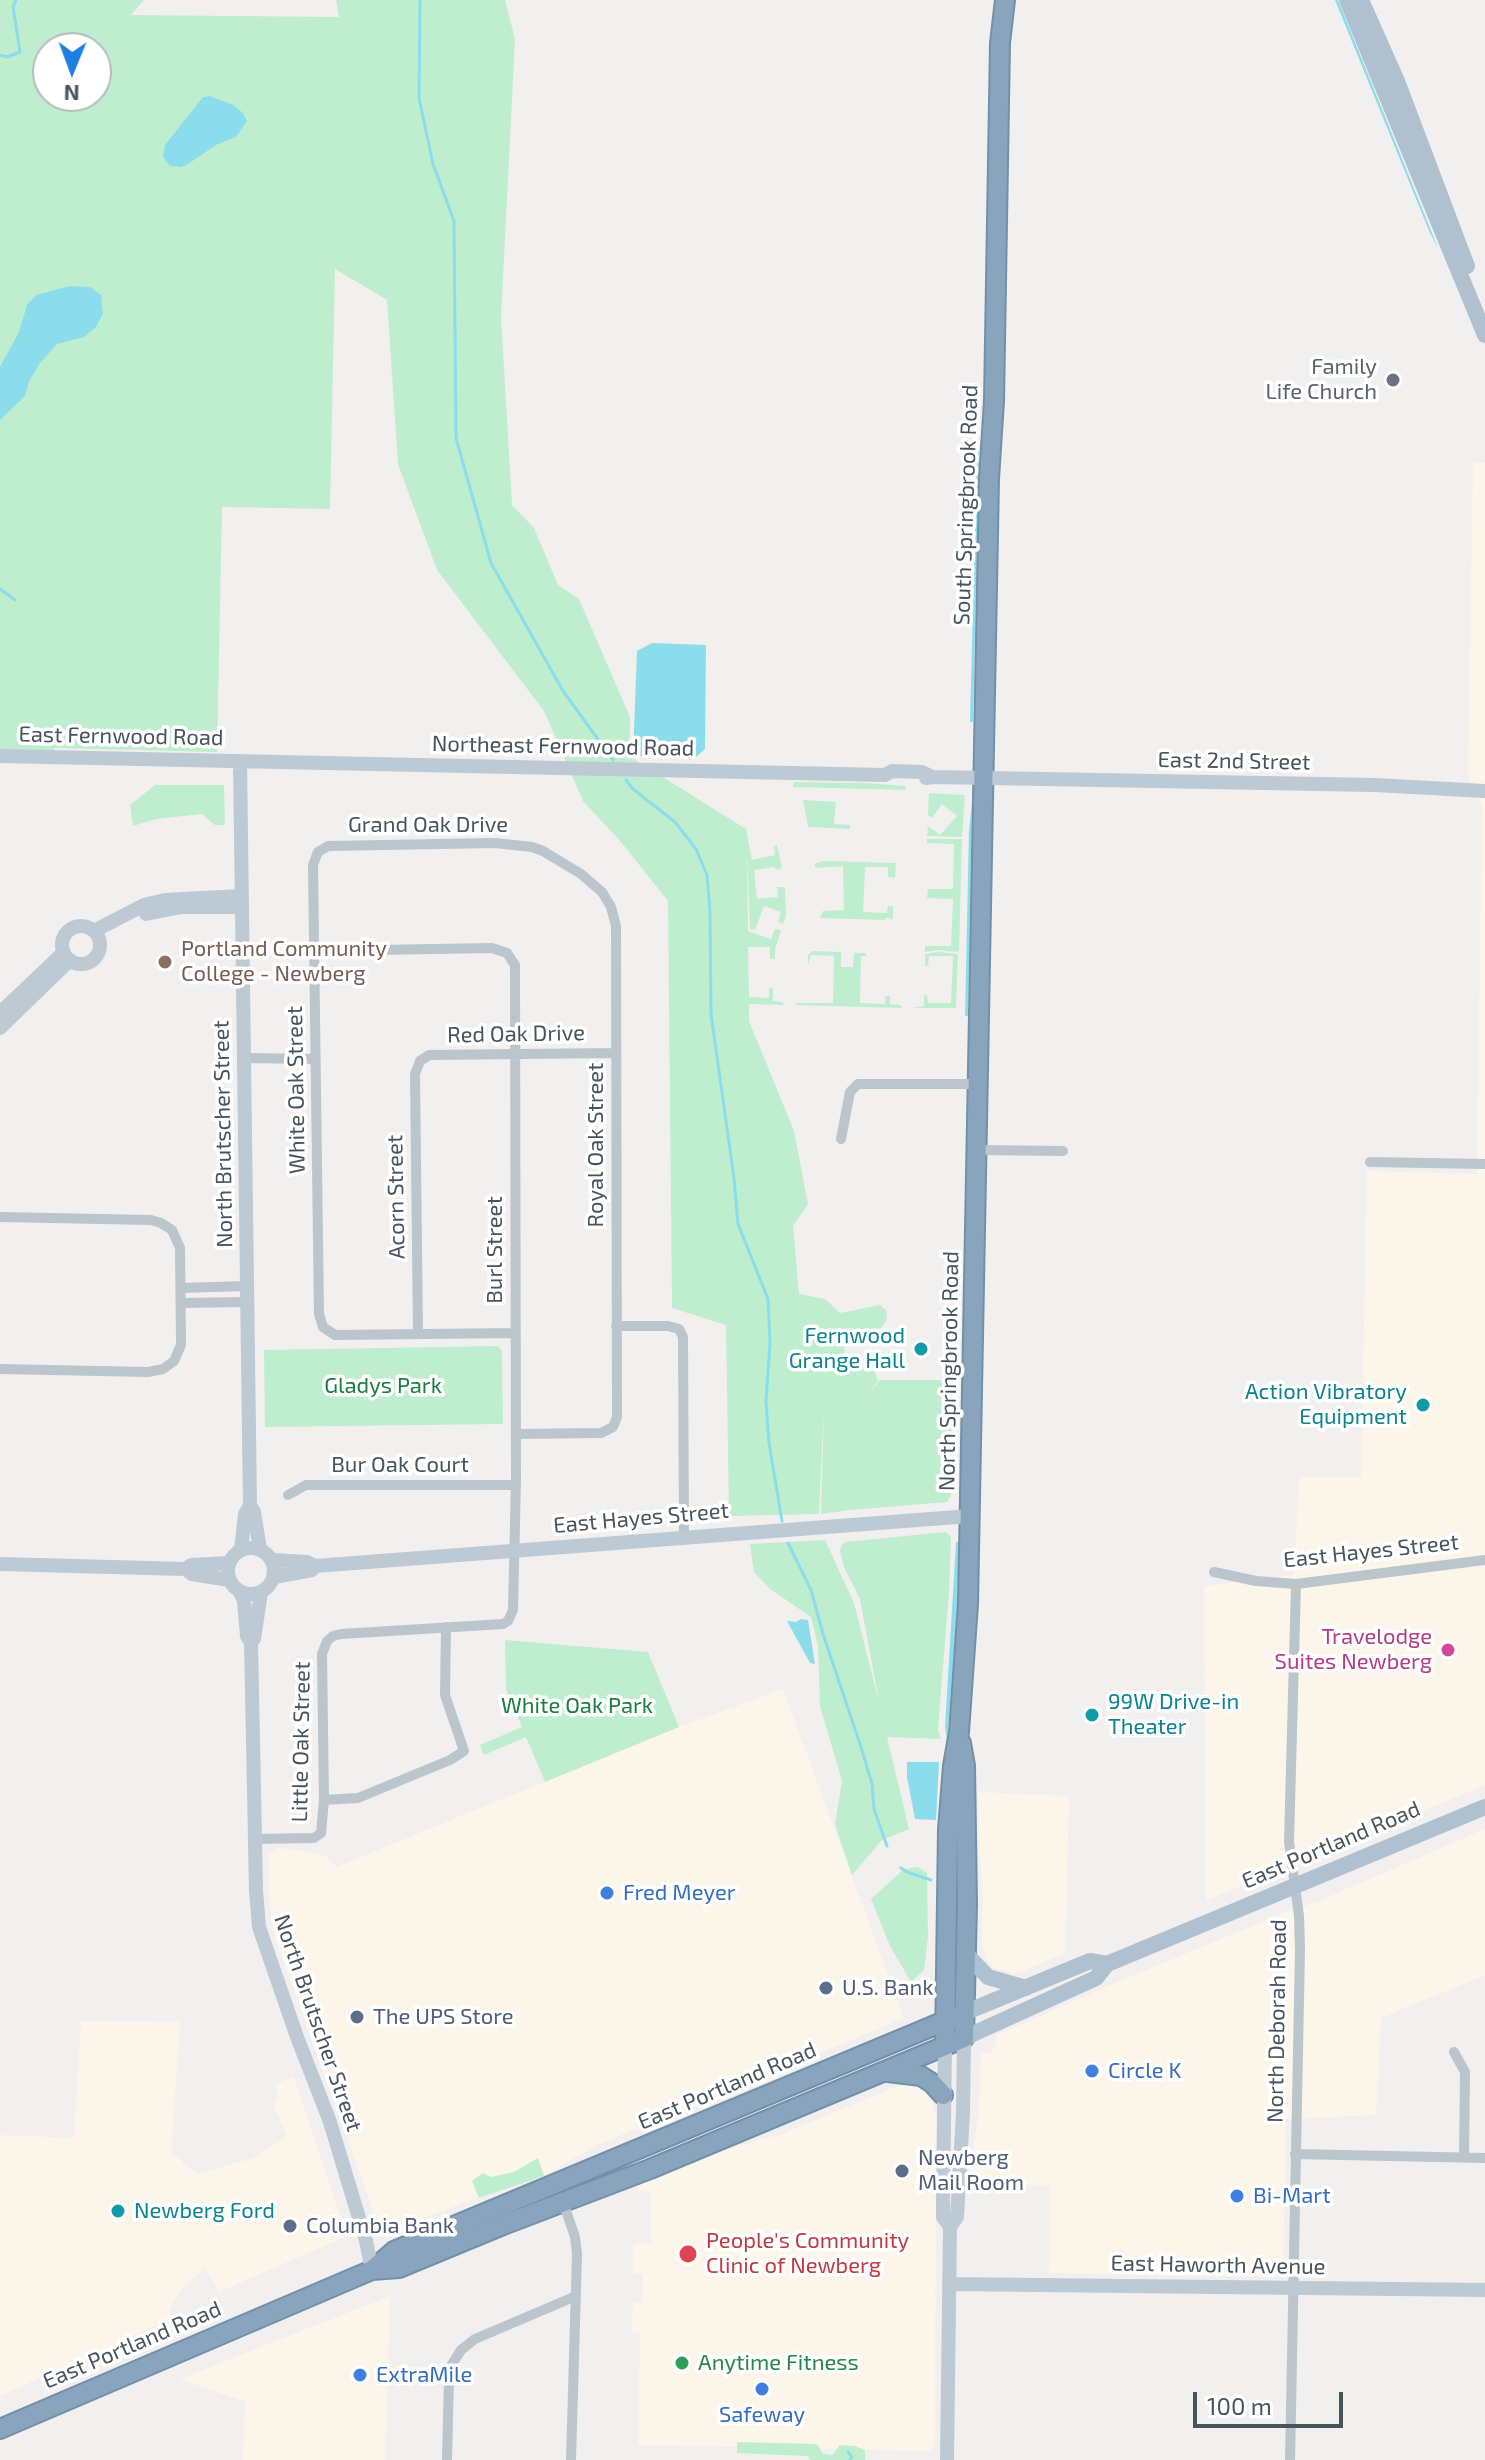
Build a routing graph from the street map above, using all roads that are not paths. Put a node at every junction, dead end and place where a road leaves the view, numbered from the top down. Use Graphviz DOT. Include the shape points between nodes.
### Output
graph roads {
  1 [pos="1005,0"];
  2 [pos="1347,0"];
  3 [pos="1361,0"];
  4 [pos="1485,312"];
  5 [pos="1485,335"];
  6 [pos="0,756"];
  7 [pos="240,761"];
  8 [pos="983,779"];
  9 [pos="1485,791"];
  10 [pos="318,852"];
  11 [pos="581,874"];
  12 [pos="242,902"];
  13 [pos="96,934"];
  14 [pos="315,951"];
  15 [pos="67,956"];
  16 [pos="979,1011"];
  17 [pos="0,1013"];
  18 [pos="0,1028"];
  19 [pos="615,1053"];
  20 [pos="514,1055"];
  21 [pos="244,1058"];
  22 [pos="315,1059"];
  23 [pos="420,1061"];
  24 [pos="977,1084"];
  25 [pos="841,1139"];
  26 [pos="976,1150"];
  27 [pos="1063,1151"];
  28 [pos="1370,1162"];
  29 [pos="1485,1164"];
  30 [pos="0,1217"];
  31 [pos="247,1286"];
  32 [pos="181,1288"];
  33 [pos="247,1302"];
  34 [pos="181,1303"];
  35 [pos="616,1326"];
  36 [pos="515,1333"];
  37 [pos="418,1334"];
  38 [pos="0,1369"];
  39 [pos="516,1434"];
  40 [pos="515,1485"];
  41 [pos="288,1495"];
  42 [pos="250,1506"];
  43 [pos="970,1516"];
  44 [pos="684,1536"];
  45 [pos="260,1549"];
  46 [pos="241,1550"];
  47 [pos="515,1550"];
  48 [pos="272,1560"];
  49 [pos="1485,1560"];
  50 [pos="229,1563"];
  51 [pos="0,1564"];
  52 [pos="315,1566"];
  53 [pos="186,1569"];
  54 [pos="1214,1572"];
  55 [pos="274,1577"];
  56 [pos="229,1580"];
  57 [pos="1296,1584"];
  58 [pos="240,1592"];
  59 [pos="261,1592"];
  60 [pos="446,1627"];
  61 [pos="251,1642"];
  62 [pos="959,1732"];
  63 [pos="953,1766"];
  64 [pos="324,1800"];
  65 [pos="965,1804"];
  66 [pos="1485,1807"];
  67 [pos="255,1839"];
  68 [pos="1295,1886"];
  69 [pos="967,1955"];
  70 [pos="1107,1964"];
  71 [pos="1026,1988"];
  72 [pos="964,2013"];
  73 [pos="946,2021"];
  74 [pos="964,2038"];
  75 [pos="945,2046"];
  76 [pos="1454,2052"];
  77 [pos="885,2072"];
  78 [pos="943,2095"];
  79 [pos="1295,2154"];
  80 [pos="1464,2157"];
  81 [pos="1485,2158"];
  82 [pos="563,2202"];
  83 [pos="950,2227"];
  84 [pos="372,2270"];
  85 [pos="949,2284"];
  86 [pos="1293,2288"];
  87 [pos="1485,2290"];
  88 [pos="576,2296"];
  89 [pos="0,2429"];
  90 [pos="447,2460"];
  91 [pos="571,2460"];
  92 [pos="947,2460"];
  93 [pos="1290,2460"];
  1 -- 8 [label="highway, South Springbrook Road"];
  2 -- 5 [label="main road"];
  3 -- 4 [label="main road"];
  6 -- 7 [label="street, East Fernwood Road"];
  7 -- 8 [label="street, Northeast Fernwood Road"];
  7 -- 12 [label="street, North Brutscher Street"];
  8 -- 9 [label="street, East 2nd Street"];
  8 -- 16 [label="highway, South Springbrook Road"];
  10 -- 11 [label="street, Grand Oak Drive" via="328,846 518,844 543,851"];
  10 -- 14 [label="street, White Oak Street" via="313,865"];
  11 -- 19 [label="street, Royal Oak Street" via="602,892 616,926"];
  12 -- 13 [label="street" via="165,900 105,923"];
  12 -- 21 [label="street, North Brutscher Street"];
  13 -- 15 [label="street" via="100,945 95,957 85,963"];
  13 -- 15 [label="street" via="85,926 72,928 63,939"];
  14 -- 20 [label="street, Burl Street" via="492,948 507,953 515,965"];
  14 -- 22 [label="street, White Oak Street"];
  15 -- 17 [label="street"];
  15 -- 18 [label="street"];
  16 -- 24 [label="highway, North Springbrook Road"];
  19 -- 20 [label="street, Red Oak Drive"];
  19 -- 35 [label="street, Royal Oak Street"];
  20 -- 23 [label="street, Red Oak Drive" via="429,1055"];
  20 -- 36 [label="street, Burl Street"];
  21 -- 22 [label="street"];
  21 -- 31 [label="street, North Brutscher Street"];
  22 -- 37 [label="street, White Oak Street" via="323,1327 335,1335"];
  23 -- 37 [label="street, Acorn Street" via="415,1074"];
  24 -- 25 [label="street" via="858,1084 850,1092"];
  24 -- 26 [label="highway, North Springbrook Road"];
  26 -- 27 [label="street"];
  26 -- 43 [label="highway, North Springbrook Road"];
  28 -- 29 [label="street"];
  30 -- 32 [label="street" via="161,1223 178,1239"];
  31 -- 32 [label="street"];
  31 -- 33 [label="street, North Brutscher Street"];
  32 -- 34 [label="street"];
  33 -- 34 [label="street"];
  33 -- 42 [label="street, North Brutscher Street"];
  34 -- 38 [label="street" via="181,1345 163,1369"];
  35 -- 39 [label="street, Royal Oak Street" via="613,1427 601,1433"];
  35 -- 44 [label="street" via="668,1326 679,1329 683,1337"];
  36 -- 37 [label="street"];
  36 -- 39 [label="street, Burl Street"];
  39 -- 40 [label="street, Burl Street"];
  40 -- 41 [label="street, Bur Oak Court" via="306,1485"];
  40 -- 47 [label="street, Burl Street"];
  42 -- 45 [label="street, North Brutscher Street"];
  42 -- 46 [label="street, North Brutscher Street"];
  43 -- 44 [label="street, East Hayes Street"];
  43 -- 62 [label="highway, North Springbrook Road"];
  44 -- 47 [label="street, East Hayes Street"];
  45 -- 46 [label="street"];
  45 -- 48 [label="street"];
  46 -- 50 [label="street"];
  47 -- 52 [label="street, East Hayes Street"];
  47 -- 60 [label="street, Burl Street" via="508,1621"];
  48 -- 52 [label="street, East Hayes Street"];
  48 -- 55 [label="street"];
  49 -- 57 [label="street, East Hayes Street"];
  50 -- 53 [label="street"];
  50 -- 56 [label="street"];
  51 -- 53 [label="street"];
  52 -- 55 [label="street, East Hayes Street"];
  53 -- 56 [label="street"];
  54 -- 57 [label="street, East Hayes Street"];
  55 -- 59 [label="street"];
  56 -- 58 [label="street"];
  57 -- 68 [label="street, North Deborah Road" via="1289,1842"];
  58 -- 59 [label="street"];
  58 -- 61 [label="street, North Brutscher Street"];
  59 -- 61 [label="street, North Brutscher Street"];
  60 -- 64 [label="street" via="445,1695 464,1751 358,1798"];
  60 -- 64 [label="street, Little Oak Street" via="333,1636 327,1641 322,1654"];
  61 -- 67 [label="street, North Brutscher Street"];
  62 -- 63 [label="highway, North Springbrook Road"];
  62 -- 65 [label="highway, North Springbrook Road"];
  63 -- 65 [label="highway" via="959,1775 958,1804"];
  63 -- 73 [label="highway, North Springbrook Road"];
  64 -- 67 [label="street, Little Oak Street" via="321,1833 314,1838"];
  65 -- 69 [label="highway, North Springbrook Road"];
  66 -- 68 [label="main road, East Portland Road"];
  67 -- 84 [label="street, North Brutscher Street" via="262,1940 330,2122"];
  68 -- 70 [label="main road, East Portland Road"];
  68 -- 79 [label="street, North Deborah Road" via="1300,1949"];
  69 -- 71 [label="main road" via="988,1977"];
  69 -- 72 [label="highway, North Springbrook Road"];
  70 -- 71 [label="main road, East Portland Road" via="1090,1961"];
  70 -- 74 [label="main road, East Portland Road" via="1096,1978"];
  71 -- 72 [label="main road, East Portland Road"];
  72 -- 73 [label="highway, East Portland Road"];
  72 -- 74 [label="highway, North Springbrook Road"];
  73 -- 75 [label="highway, North Springbrook Road"];
  73 -- 84 [label="highway, East Portland Road" via="394,2251"];
  74 -- 75 [label="highway, East Portland Road"];
  74 -- 83 [label="street, North Springbrook Road" via="957,2217"];
  75 -- 77 [label="highway, East Portland Road"];
  75 -- 78 [label="street, North Springbrook Road"];
  76 -- 80 [label="street" via="1465,2072"];
  77 -- 78 [label="highway" via="921,2076"];
  77 -- 82 [label="highway, East Portland Road"];
  78 -- 83 [label="street, North Springbrook Road" via="943,2217"];
  79 -- 80 [label="street"];
  79 -- 86 [label="street, North Deborah Road"];
  80 -- 81 [label="street"];
  82 -- 84 [label="highway, East Portland Road" via="399,2268"];
  82 -- 88 [label="street" via="575,2237"];
  83 -- 85 [label="street, North Springbrook Road"];
  84 -- 89 [label="highway, East Portland Road"];
  85 -- 86 [label="street, East Haworth Avenue"];
  85 -- 92 [label="street, North Springbrook Road"];
  86 -- 87 [label="street, East Haworth Avenue"];
  86 -- 93 [label="street, North Deborah Road"];
  88 -- 90 [label="street" via="475,2339 457,2355 449,2377"];
  88 -- 91 [label="street"];
}
